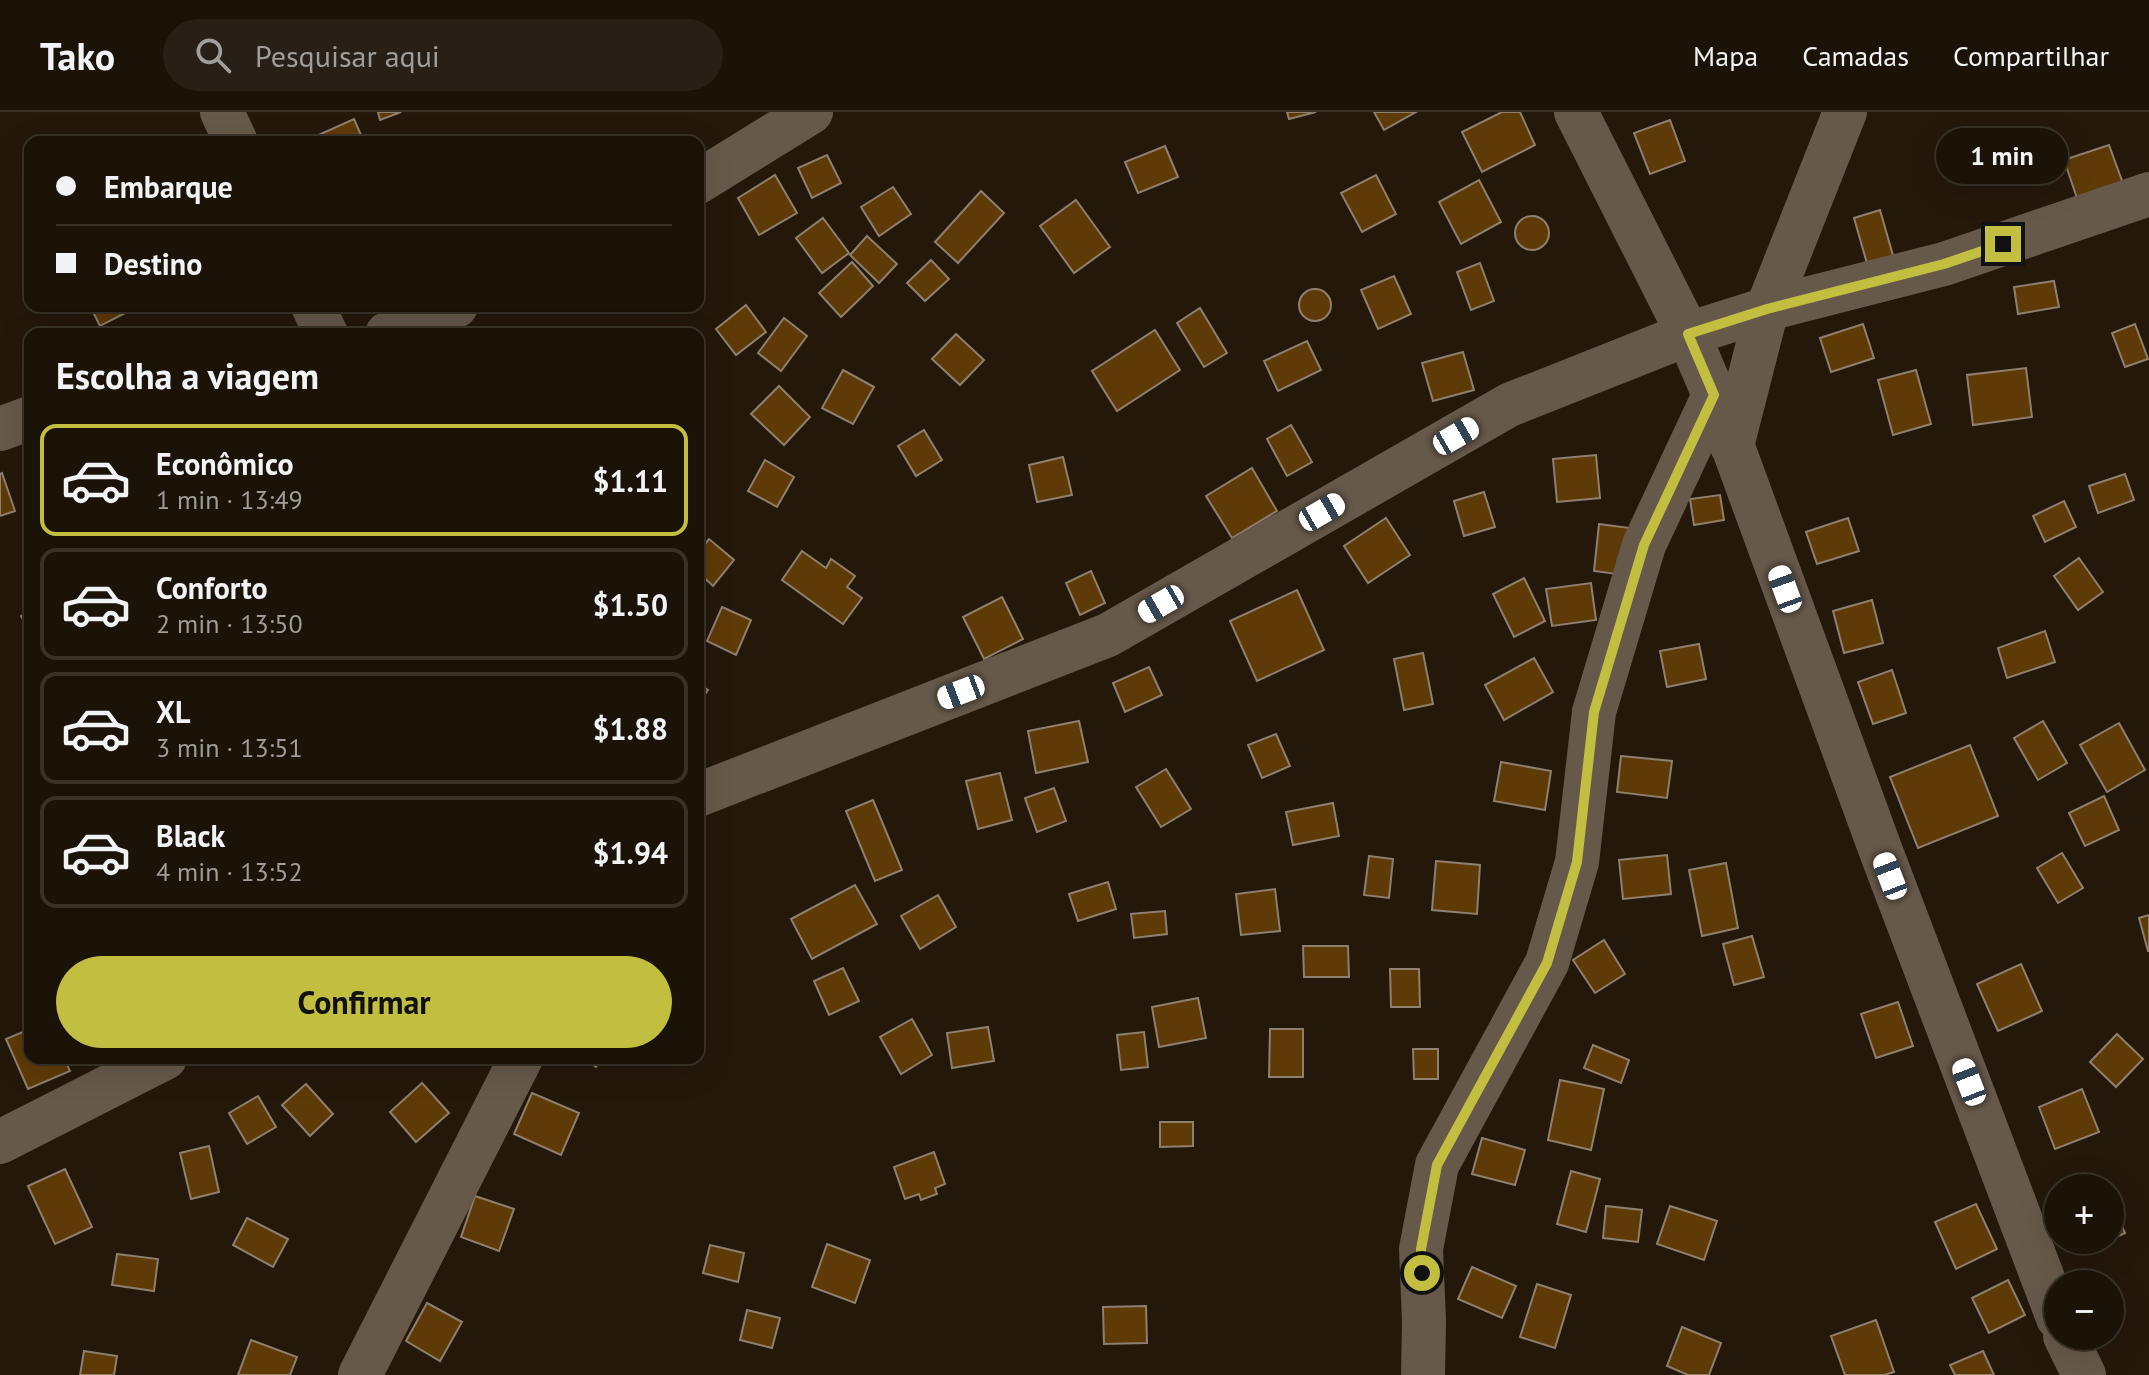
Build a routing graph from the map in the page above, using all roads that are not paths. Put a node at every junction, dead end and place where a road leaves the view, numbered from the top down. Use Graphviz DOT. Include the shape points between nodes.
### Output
graph roads {
  1 [pos="222,112"];
  2 [pos="811,112"];
  3 [pos="1576,112"];
  4 [pos="1845,112"];
  5 [pos="233,136"];
  6 [pos="704,178"];
  7 [pos="2149,194"];
  8 [pos="1767,309"];
  9 [pos="441,312"];
  10 [pos="402,328"];
  11 [pos="1688,334"];
  12 [pos="1714,395"];
  13 [pos="24,420"];
  14 [pos="0,429"];
  15 [pos="1732,446"];
  16 [pos="704,793"];
  17 [pos="153,1064"];
  18 [pos="518,1064"];
  19 [pos="0,1142"];
  20 [pos="2044,1281"];
  21 [pos="2072,1350"];
  22 [pos="360,1375"];
  23 [pos="1423,1375"];
  24 [pos="2084,1375"];
  1 -- 5 [label="street"];
  2 -- 6 [label="street"];
  3 -- 11 [label="street"];
  4 -- 8 [label="street"];
  7 -- 8 [label="street" via="1944,264"];
  8 -- 11 [label="street"];
  8 -- 15 [label="street"];
  9 -- 10 [label="street"];
  11 -- 12 [label="street"];
  11 -- 16 [label="street" via="1509,405 1108,635"];
  12 -- 15 [label="street"];
  12 -- 23 [label="street" via="1644,545 1594,712 1577,862 1547,963 1437,1165 1421,1249"];
  13 -- 14 [label="street"];
  15 -- 20 [label="street"];
  17 -- 19 [label="street"];
  18 -- 22 [label="street"];
  21 -- 24 [label="street"];
}
